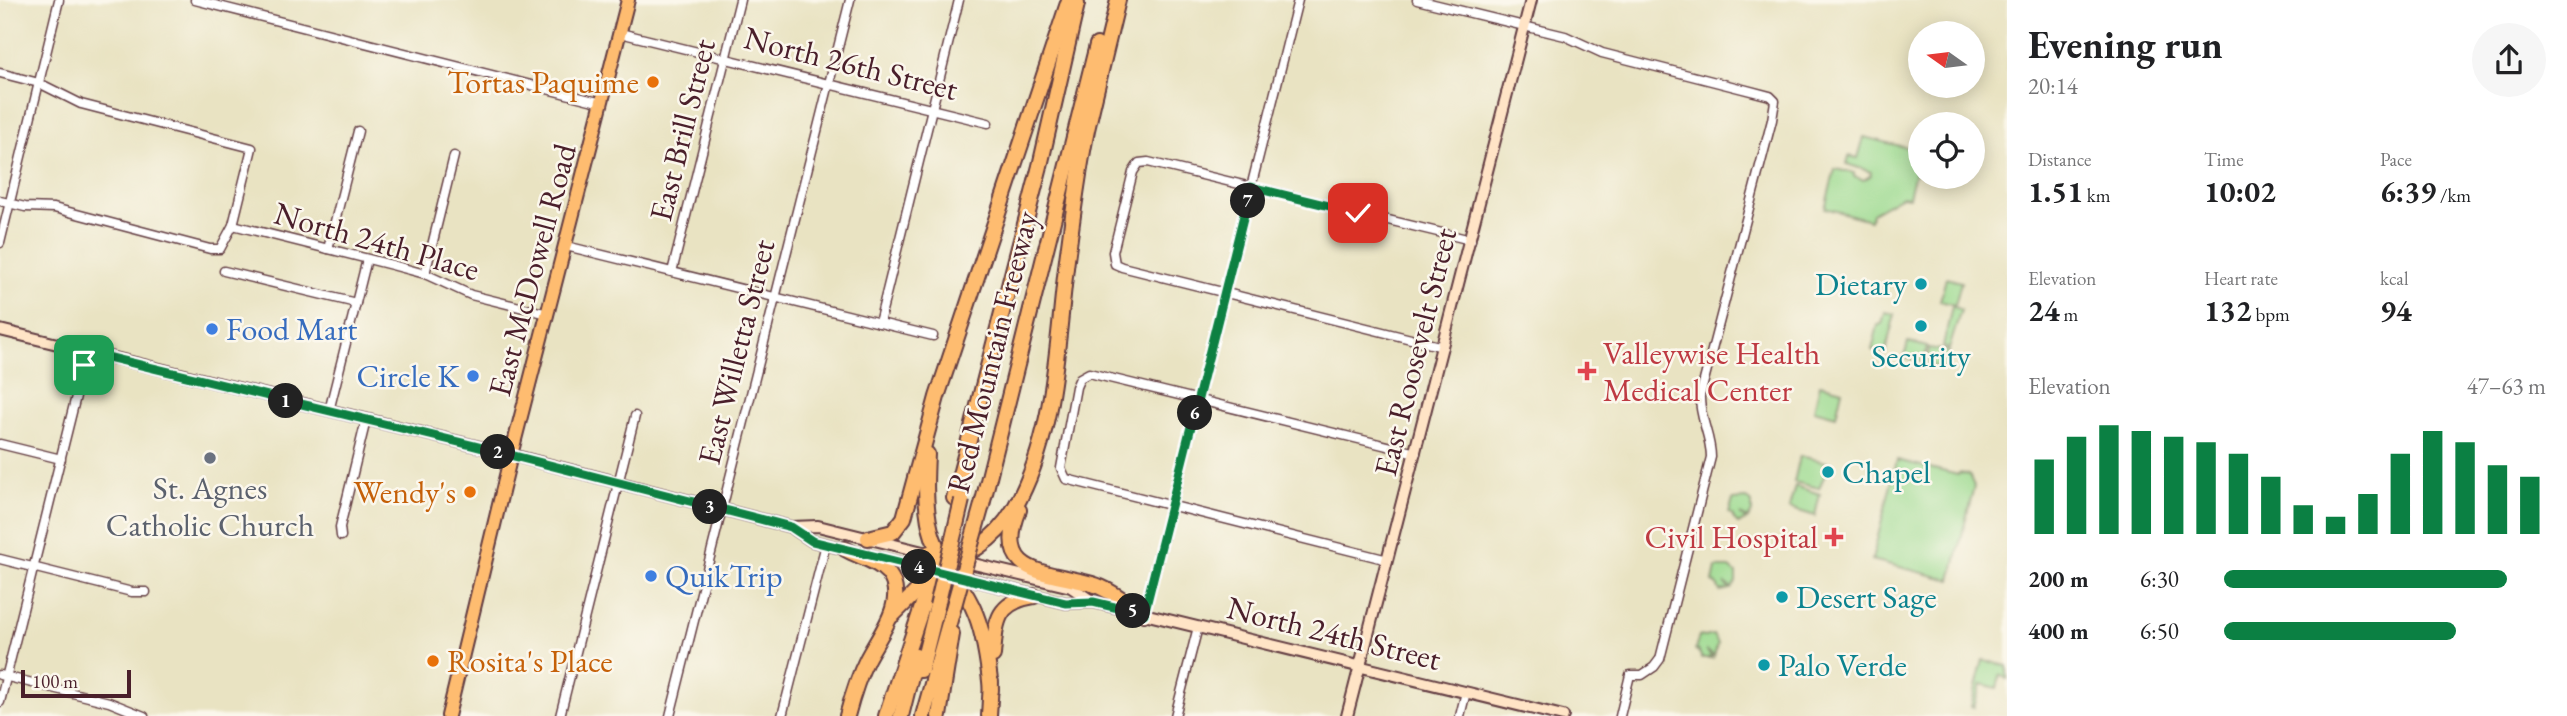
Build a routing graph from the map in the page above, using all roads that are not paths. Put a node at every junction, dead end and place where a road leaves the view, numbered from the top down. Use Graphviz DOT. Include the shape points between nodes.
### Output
graph roads {
  1 [pos="59,0"];
  2 [pos="195,0"];
  3 [pos="628,0"];
  4 [pos="740,0"];
  5 [pos="850,0"];
  6 [pos="959,0"];
  7 [pos="1069,0"];
  8 [pos="1078,0"];
  9 [pos="1108,0"];
  10 [pos="1118,0"];
  11 [pos="1298,0"];
  12 [pos="1417,0"];
  13 [pos="1531,0"];
  14 [pos="1525,26"];
  15 [pos="620,33"];
  16 [pos="725,58"];
  17 [pos="0,73"];
  18 [pos="39,83"];
  19 [pos="829,84"];
  20 [pos="602,103"];
  21 [pos="932,109"];
  22 [pos="988,123"];
  23 [pos="358,131"];
  24 [pos="454,156"];
  25 [pos="1251,187"];
  26 [pos="0,201"];
  27 [pos="10,204"];
  28 [pos="233,225"];
  29 [pos="1471,240"];
  30 [pos="0,243"];
  31 [pos="566,246"];
  32 [pos="328,249"];
  33 [pos="367,259"];
  34 [pos="224,271"];
  35 [pos="672,272"];
  36 [pos="425,274"];
  37 [pos="1225,294"];
  38 [pos="775,298"];
  39 [pos="356,303"];
  40 [pos="548,314"];
  41 [pos="879,323"];
  42 [pos="0,330"];
  43 [pos="933,336"];
  44 [pos="1443,348"];
  45 [pos="87,352"];
  46 [pos="1198,400"];
  47 [pos="329,411"];
  48 [pos="635,416"];
  49 [pos="366,420"];
  50 [pos="929,428"];
  51 [pos="0,444"];
  52 [pos="1416,453"];
  53 [pos="511,455"];
  54 [pos="61,460"];
  55 [pos="1035,464"];
  56 [pos="619,484"];
  57 [pos="958,499"];
  58 [pos="1171,507"];
  59 [pos="723,510"];
  60 [pos="791,527"];
  61 [pos="341,536"];
  62 [pos="868,538"];
  63 [pos="826,544"];
  64 [pos="845,549"];
  65 [pos="0,559"];
  66 [pos="1388,560"];
  67 [pos="944,566"];
  68 [pos="34,567"];
  69 [pos="145,592"];
  70 [pos="1034,596"];
  71 [pos="1093,602"];
  72 [pos="930,605"];
  73 [pos="953,609"];
  74 [pos="1144,614"];
  75 [pos="887,621"];
  76 [pos="1198,627"];
  77 [pos="1360,666"];
  78 [pos="3,676"];
  79 [pos="990,690"];
  80 [pos="1466,692"];
  81 [pos="0,702"];
  82 [pos="1550,714"];
  83 [pos="145,716"];
  84 [pos="448,716"];
  85 [pos="560,716"];
  86 [pos="670,716"];
  87 [pos="782,716"];
  88 [pos="847,716"];
  89 [pos="886,716"];
  90 [pos="901,716"];
  91 [pos="910,716"];
  92 [pos="923,716"];
  93 [pos="939,716"];
  94 [pos="989,716"];
  95 [pos="1175,716"];
  96 [pos="1347,716"];
  97 [pos="1460,716"];
  98 [pos="1563,716"];
  99 [pos="1620,716"];
  1 -- 18 [label="street"];
  2 -- 20 [label="street"];
  3 -- 15 [label="main road, East McDowell Road"];
  4 -- 16 [label="street, East Brill Street"];
  5 -- 19 [label="street, East Willetta Street"];
  6 -- 21 [label="street"];
  7 -- 50 [label="highway"];
  8 -- 57 [label="highway, Red Mountain Freeway"];
  9 -- 73 [label="highway, Red Mountain Freeway, bridge"];
  10 -- 55 [label="highway" via="1086,133 1046,426"];
  11 -- 25 [label="street"];
  12 -- 14 [label="street"];
  13 -- 14 [label="main road, East Roosevelt Street"];
  14 -- 29 [label="main road, East Roosevelt Street"];
  14 -- 99 [label="street" via="1565,36 1611,56 1747,89 1775,101 1700,396 1711,457 1675,606 1660,659 1642,675 1630,675"];
  15 -- 16 [label="street, North 26th Street"];
  15 -- 20 [label="main road, East McDowell Road"];
  16 -- 19 [label="street, North 26th Street"];
  16 -- 35 [label="street, East Brill Street"];
  17 -- 18 [label="street"];
  18 -- 27 [label="street"];
  18 -- 28 [label="street" via="81,104 252,149"];
  19 -- 21 [label="street, North 26th Street"];
  19 -- 38 [label="street, East Willetta Street"];
  20 -- 31 [label="main road, East McDowell Road"];
  21 -- 22 [label="street, North 26th Street"];
  21 -- 41 [label="street"];
  23 -- 32 [label="street"];
  24 -- 36 [label="street"];
  25 -- 29 [label="street"];
  25 -- 37 [label="street"];
  25 -- 37 [label="street" via="1139,163 1113,253 1115,264 1122,267"];
  26 -- 27 [label="street"];
  27 -- 28 [label="street" via="44,206 210,249 220,248"];
  27 -- 30 [label="street"];
  28 -- 32 [label="street, North 24th Place"];
  29 -- 44 [label="main road, East Roosevelt Street"];
  31 -- 35 [label="street"];
  31 -- 40 [label="main road, East McDowell Road"];
  32 -- 33 [label="street, North 24th Place"];
  33 -- 36 [label="street, North 24th Place"];
  33 -- 39 [label="street"];
  34 -- 39 [label="street"];
  35 -- 38 [label="street"];
  36 -- 40 [label="street, North 24th Place" via="471,295"];
  37 -- 44 [label="street"];
  37 -- 46 [label="street"];
  38 -- 41 [label="street"];
  38 -- 59 [label="street, East Willetta Street"];
  39 -- 47 [label="street"];
  40 -- 53 [label="main road, East McDowell Road"];
  41 -- 43 [label="street"];
  42 -- 45 [label="main road, North 24th Street"];
  44 -- 52 [label="main road, East Roosevelt Street"];
  45 -- 47 [label="main road, North 24th Street"];
  45 -- 54 [label="street"];
  46 -- 52 [label="street"];
  46 -- 58 [label="street"];
  46 -- 58 [label="street" via="1089,373 1076,387 1061,468 1066,479"];
  47 -- 49 [label="main road, North 24th Street"];
  48 -- 56 [label="street"];
  49 -- 53 [label="main road, North 24th Street"];
  49 -- 61 [label="street"];
  50 -- 62 [label="highway" via="904,518 893,532"];
  50 -- 67 [label="highway" via="927,515"];
  51 -- 54 [label="street"];
  52 -- 66 [label="main road, East Roosevelt Street"];
  53 -- 56 [label="main road, North 24th Street"];
  53 -- 84 [label="main road, East McDowell Road"];
  54 -- 68 [label="street"];
  55 -- 67 [label="highway" via="997,532"];
  55 -- 74 [label="highway" via="1012,532 1021,561 1035,570 1096,585"];
  56 -- 59 [label="main road, North 24th Street"];
  56 -- 85 [label="street"];
  57 -- 67 [label="highway, Red Mountain Freeway"];
  57 -- 72 [label="highway, bridge"];
  58 -- 66 [label="street"];
  58 -- 74 [label="street"];
  59 -- 60 [label="main road, North 24th Street"];
  59 -- 86 [label="street, East Willetta Street"];
  60 -- 62 [label="main road, North 24th Street" via="818,526"];
  60 -- 63 [label="main road, North 24th Street"];
  62 -- 67 [label="main road, North 24th Street"];
  63 -- 64 [label="main road, North 24th Street"];
  63 -- 87 [label="street"];
  64 -- 67 [label="main road, North 24th Street"];
  64 -- 75 [label="highway" via="878,564 892,580 895,600"];
  65 -- 68 [label="street"];
  66 -- 77 [label="main road, East Roosevelt Street"];
  67 -- 70 [label="main road, North 24th Street"];
  67 -- 71 [label="main road, North 24th Street" via="1071,587"];
  67 -- 72 [label="highway, Red Mountain Freeway"];
  67 -- 75 [label="highway"];
  67 -- 79 [label="highway" via="966,594 981,625"];
  68 -- 69 [label="street"];
  68 -- 78 [label="street"];
  70 -- 71 [label="main road, North 24th Street" via="1066,603"];
  70 -- 79 [label="highway" via="1009,604 996,621"];
  71 -- 74 [label="main road, North 24th Street"];
  72 -- 89 [label="highway"];
  72 -- 90 [label="highway"];
  72 -- 91 [label="highway"];
  73 -- 92 [label="highway, Red Mountain Freeway"];
  73 -- 93 [label="highway"];
  74 -- 76 [label="main road, North 24th Street"];
  75 -- 88 [label="highway" via="864,666"];
  76 -- 77 [label="main road, North 24th Street"];
  76 -- 95 [label="street"];
  77 -- 80 [label="main road, North 24th Street"];
  77 -- 96 [label="main road, East Roosevelt Street"];
  78 -- 81 [label="street"];
  78 -- 83 [label="street" via="109,702"];
  79 -- 94 [label="highway"];
  80 -- 82 [label="main road, North 24th Street"];
  80 -- 97 [label="street"];
  82 -- 98 [label="main road, North 24th Street"];
}
